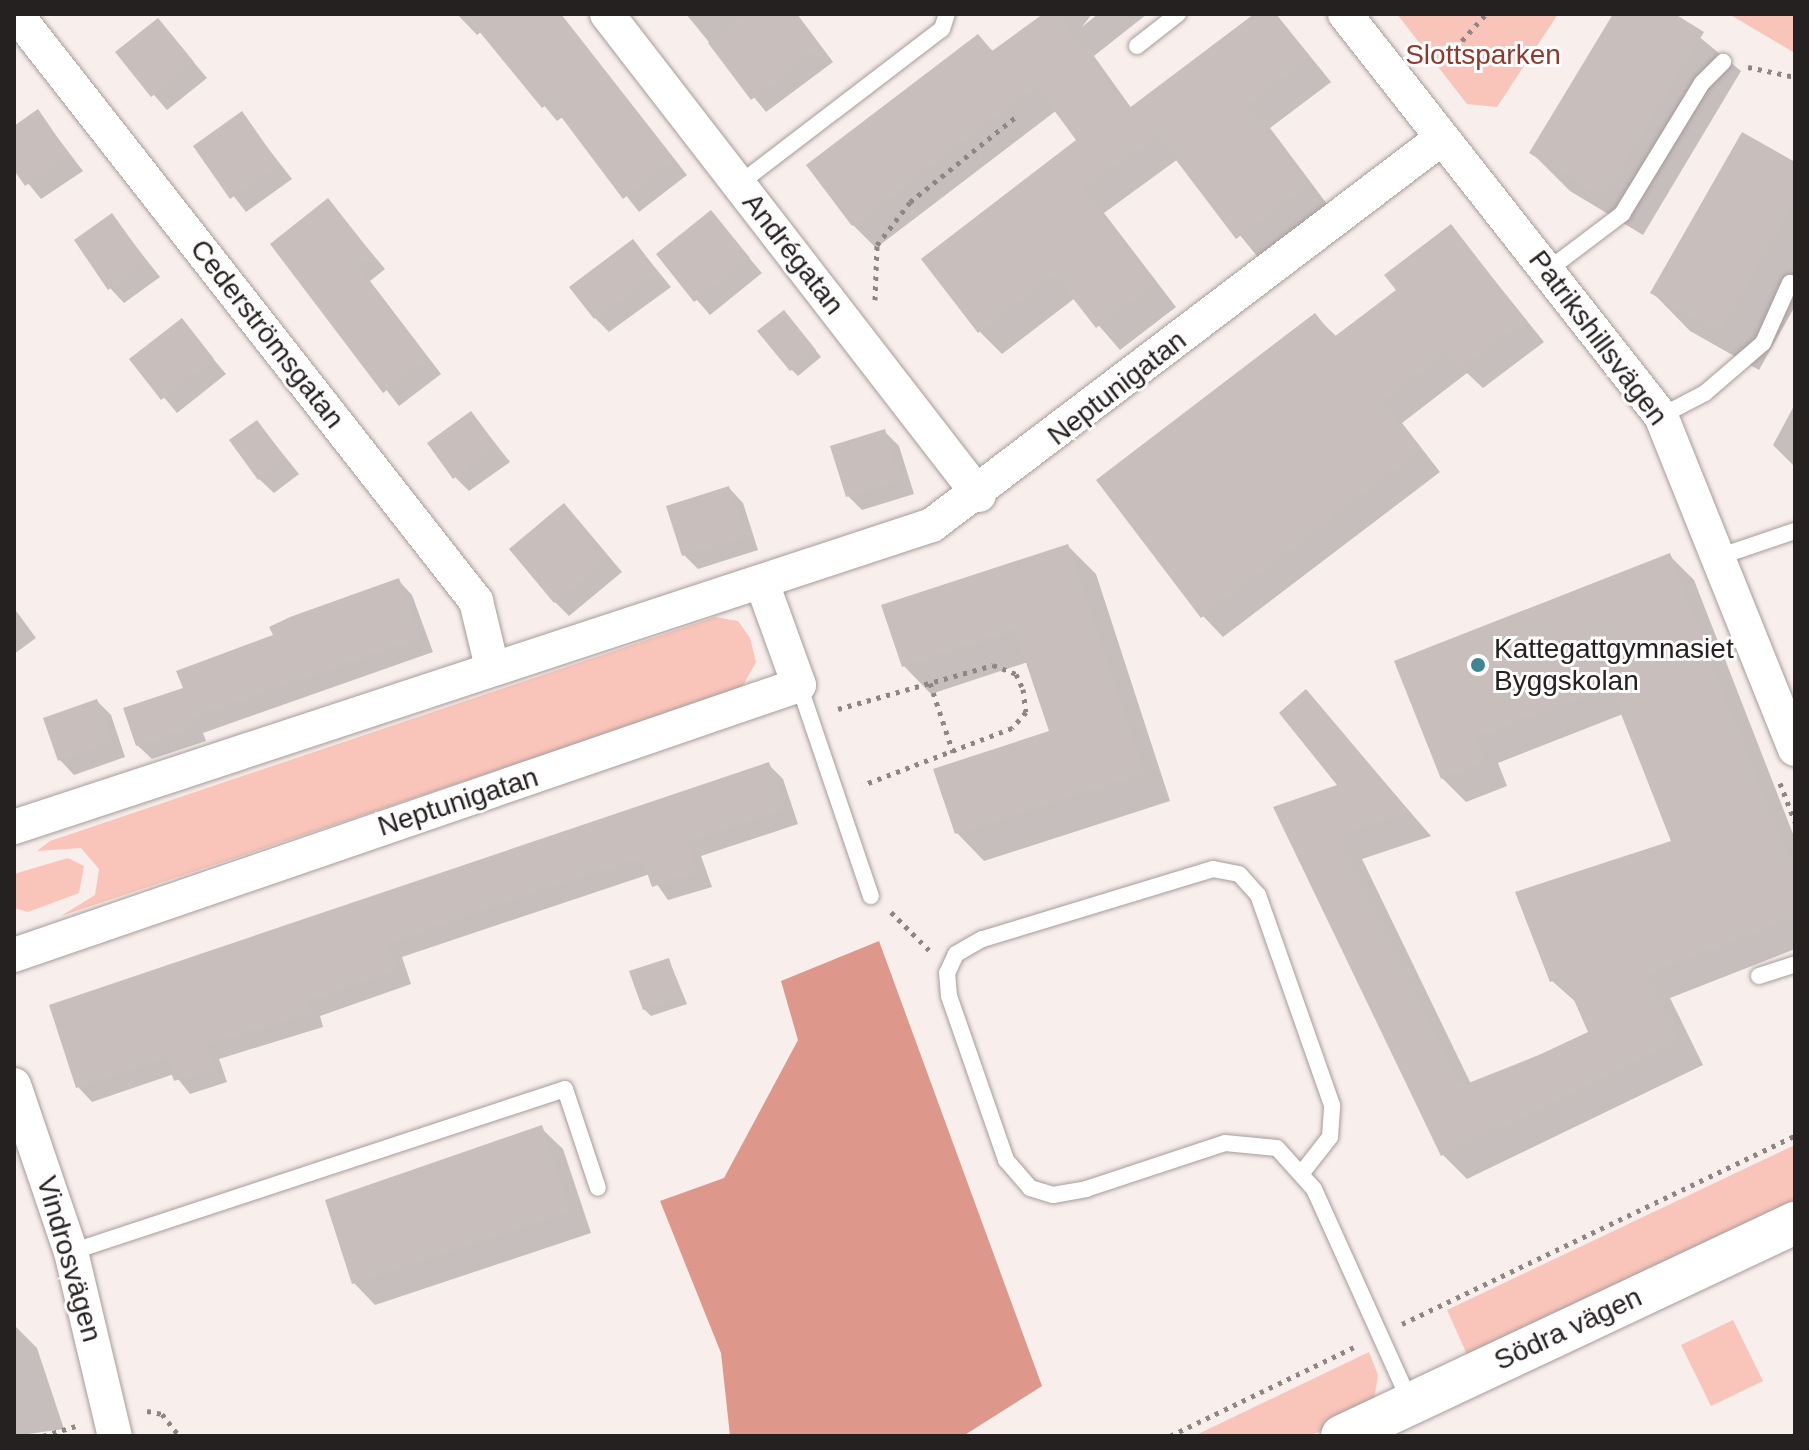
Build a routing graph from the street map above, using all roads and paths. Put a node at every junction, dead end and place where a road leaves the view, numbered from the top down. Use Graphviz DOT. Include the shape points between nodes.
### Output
graph roads {
  1 [pos="16,14"];
  2 [pos="607,14"];
  3 [pos="947,14"];
  4 [pos="1178,14"];
  5 [pos="1345,14"];
  6 [pos="1486,14"];
  7 [pos="1137,46"];
  8 [pos="1723,62"];
  9 [pos="1442,63"];
  10 [pos="1795,77"];
  11 [pos="1017,116"];
  12 [pos="1442,138"];
  13 [pos="739,184"];
  14 [pos="1548,270"];
  15 [pos="1790,283"];
  16 [pos="848,326"];
  17 [pos="1661,416"];
  18 [pos="979,495"];
  19 [pos="1795,531"];
  20 [pos="1721,556"];
  21 [pos="762,583"];
  22 [pos="492,667"];
  23 [pos="930,683"];
  24 [pos="799,685"];
  25 [pos="810,717"];
  26 [pos="953,752"];
  27 [pos="1786,763"];
  28 [pos="837,794"];
  29 [pos="18,819"];
  30 [pos="1795,822"];
  31 [pos="871,896"];
  32 [pos="14,955"];
  33 [pos="1795,964"];
  34 [pos="947,973"];
  35 [pos="1759,976"];
  36 [pos="14,1085"];
  37 [pos="1795,1136"];
  38 [pos="1301,1174"];
  39 [pos="598,1188"];
  40 [pos="1795,1223"];
  41 [pos="71,1252"];
  42 [pos="1378,1336"];
  43 [pos="1410,1402"];
  44 [pos="115,1436"];
  45 [pos="1170,1436"];
  46 [pos="1342,1436"];
  1 -- 22 [label="street, Cederströmsgatan" via="476,601"];
  2 -- 13 [label="street, Andrégatan"];
  3 -- 13 [label="lane" via="942,29"];
  4 -- 7 [label="lane"];
  5 -- 12 [label="street, Patrikshillsvägen"];
  6 -- 9 [label="path"];
  8 -- 10 [label="path"];
  8 -- 14 [label="lane" via="1702,83 1622,214"];
  11 -- 16 [label="path" via="910,202 877,245 877,299"];
  12 -- 14 [label="street, Patrikshillsvägen"];
  12 -- 18 [label="street, Neptunigatan"];
  13 -- 16 [label="street, Andrégatan"];
  14 -- 17 [label="street, Patrikshillsvägen"];
  15 -- 17 [label="lane" via="1763,343 1705,393"];
  16 -- 18 [label="street, Andrégatan"];
  17 -- 20 [label="street, Patrikshillsvägen"];
  18 -- 21 [label="street, Neptunigatan" via="932,525"];
  19 -- 20 [label="lane"];
  20 -- 27 [label="street, Patrikshillsvägen"];
  21 -- 22 [label="street, Neptunigatan"];
  21 -- 24 [label="street"];
  22 -- 29 [label="street, Neptunigatan"];
  23 -- 25 [label="path"];
  23 -- 26 [label="path"];
  23 -- 26 [label="path" via="993,665 1016,674 1023,689 1026,712 1012,728"];
  24 -- 25 [label="lane"];
  24 -- 32 [label="street, Neptunigatan"];
  25 -- 28 [label="lane"];
  26 -- 28 [label="path"];
  27 -- 30 [label="path"];
  28 -- 31 [label="lane"];
  31 -- 34 [label="path" via="915,932"];
  33 -- 35 [label="lane"];
  34 -- 38 [label="lane" via="1006,1160 1030,1188 1053,1195 1086,1189 1225,1143 1277,1148"];
  34 -- 38 [label="lane" via="956,954 982,939 1213,869 1239,874 1258,895 1332,1105 1330,1137"];
  36 -- 41 [label="street, Vindrosvägen"];
  37 -- 42 [label="path"];
  38 -- 42 [label="lane" via="1314,1189"];
  39 -- 41 [label="lane" via="565,1089"];
  40 -- 43 [label="street, Södra vägen"];
  41 -- 44 [label="street, Vindrosvägen"];
  42 -- 43 [label="lane"];
  42 -- 45 [label="path"];
  43 -- 46 [label="street, Södra vägen"];
}
